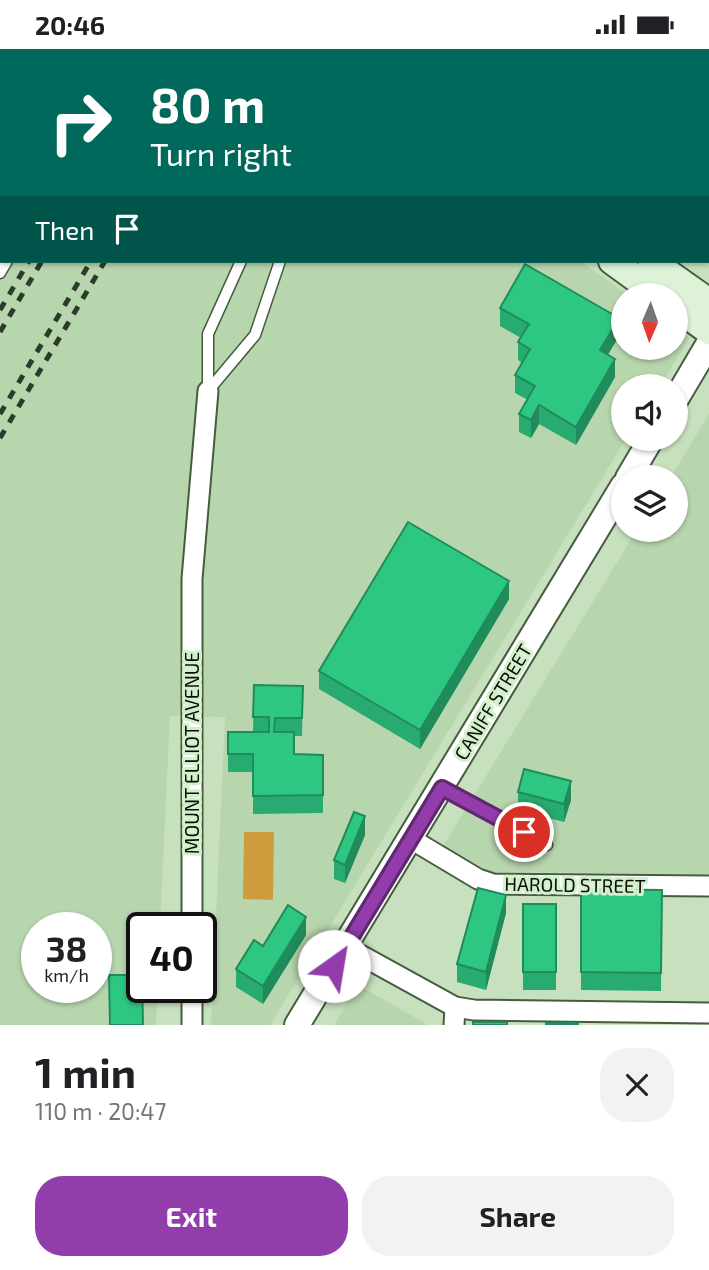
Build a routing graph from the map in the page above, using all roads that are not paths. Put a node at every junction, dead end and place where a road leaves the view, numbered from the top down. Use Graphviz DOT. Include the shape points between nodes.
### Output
graph roads {
  1 [pos="240,263"];
  2 [pos="279,263"];
  3 [pos="615,263"];
  4 [pos="654,263"];
  5 [pos="642,283"];
  6 [pos="709,302"];
  7 [pos="688,316"];
  8 [pos="709,331"];
  9 [pos="709,344"];
  10 [pos="688,379"];
  11 [pos="208,391"];
  12 [pos="611,506"];
  13 [pos="442,788"];
  14 [pos="411,839"];
  15 [pos="547,845"];
  16 [pos="709,886"];
  17 [pos="192,912"];
  18 [pos="346,947"];
  19 [pos="192,1003"];
  20 [pos="709,1013"];
  21 [pos="454,1016"];
  22 [pos="192,1025"];
  23 [pos="297,1025"];
  1 -- 11 [label="lane" via="208,334"];
  2 -- 11 [label="lane" via="254,335"];
  3 -- 5 [label="main road"];
  4 -- 6 [label="main road"];
  7 -- 8 [label="main road"];
  9 -- 10 [label="street"];
  11 -- 17 [label="street, MOUNT ELLIOT AVENUE" via="192,579"];
  12 -- 13 [label="street, CANIFF STREET"];
  13 -- 14 [label="street, CANIFF STREET"];
  13 -- 15 [label="lane"];
  14 -- 16 [label="street, HAROLD STREET" via="493,884"];
  14 -- 18 [label="street, CANIFF STREET"];
  18 -- 21 [label="street"];
  18 -- 23 [label="street, CANIFF STREET"];
  19 -- 22 [label="street"];
  20 -- 21 [label="street" via="474,1010"];
}
